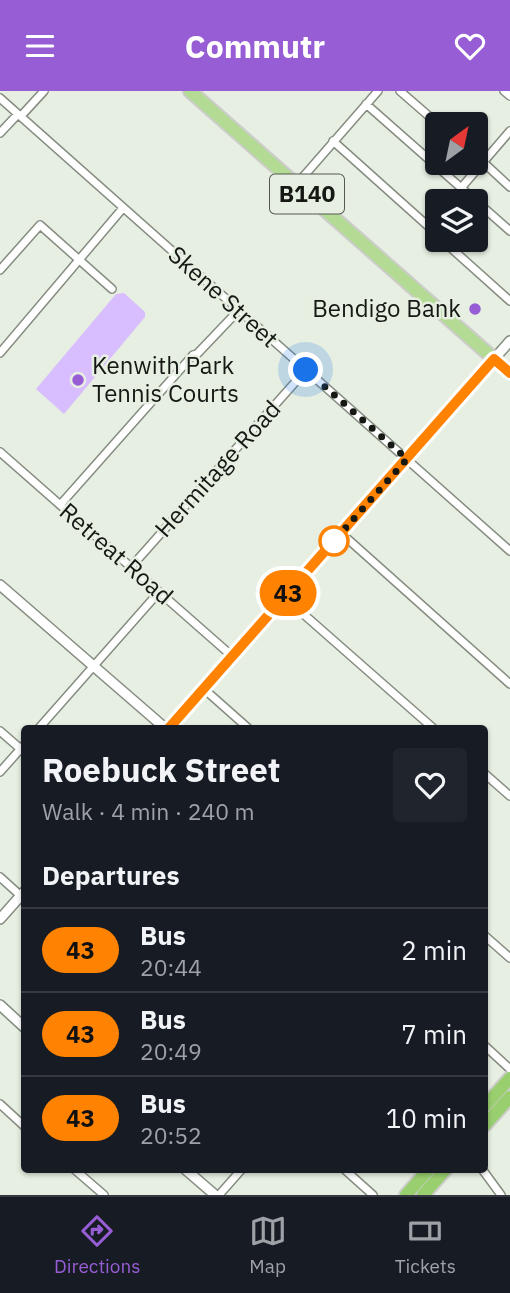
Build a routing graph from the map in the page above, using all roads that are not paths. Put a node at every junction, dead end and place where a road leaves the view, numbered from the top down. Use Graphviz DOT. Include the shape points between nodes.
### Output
graph roads {
  1 [pos="44,91"];
  2 [pos="190,91"];
  3 [pos="400,91"];
  4 [pos="504,91"];
  5 [pos="372,93"];
  6 [pos="510,96"];
  7 [pos="0,98"];
  8 [pos="366,104"];
  9 [pos="425,113"];
  10 [pos="20,115"];
  11 [pos="510,131"];
  12 [pos="0,133"];
  13 [pos="333,141"];
  14 [pos="488,156"];
  15 [pos="488,167"];
  16 [pos="472,175"];
  17 [pos="296,185"];
  18 [pos="510,187"];
  19 [pos="461,188"];
  20 [pos="123,208"];
  21 [pos="425,223"];
  22 [pos="510,232"];
  23 [pos="455,252"];
  24 [pos="79,258"];
  25 [pos="0,270"];
  26 [pos="112,289"];
  27 [pos="510,301"];
  28 [pos="238,310"];
  29 [pos="510,341"];
  30 [pos="0,353"];
  31 [pos="494,359"];
  32 [pos="306,370"];
  33 [pos="510,373"];
  34 [pos="0,452"];
  35 [pos="407,459"];
  36 [pos="60,505"];
  37 [pos="341,533"];
  38 [pos="510,551"];
  39 [pos="131,567"];
  40 [pos="0,585"];
  41 [pos="159,592"];
  42 [pos="284,597"];
  43 [pos="232,656"];
  44 [pos="94,667"];
  45 [pos="510,684"];
  46 [pos="204,689"];
  47 [pos="42,725"];
  48 [pos="163,725"];
  49 [pos="170,725"];
  50 [pos="245,725"];
  51 [pos="430,725"];
  52 [pos="0,731"];
  53 [pos="21,747"];
  54 [pos="21,750"];
  55 [pos="0,772"];
  56 [pos="488,777"];
  57 [pos="510,796"];
  58 [pos="0,877"];
  59 [pos="21,893"];
  60 [pos="21,896"];
  61 [pos="0,919"];
  62 [pos="488,939"];
  63 [pos="510,958"];
  64 [pos="0,1006"];
  65 [pos="21,1024"];
  66 [pos="488,1049"];
  67 [pos="510,1069"];
  68 [pos="510,1078"];
  69 [pos="510,1097"];
  70 [pos="488,1103"];
  71 [pos="0,1104"];
  72 [pos="488,1122"];
  73 [pos="21,1123"];
  74 [pos="79,1173"];
  75 [pos="190,1173"];
  76 [pos="238,1173"];
  77 [pos="348,1173"];
  78 [pos="425,1173"];
  79 [pos="442,1173"];
  80 [pos="485,1173"];
  81 [pos="104,1195"];
  82 [pos="217,1195"];
  83 [pos="373,1195"];
  84 [pos="406,1195"];
  85 [pos="423,1195"];
  86 [pos="501,1195"];
  1 -- 10 [label="street"];
  2 -- 17 [label="main road, B140"];
  3 -- 9 [label="street"];
  4 -- 6 [label="street"];
  5 -- 8 [label="street"];
  7 -- 10 [label="street, Skene Street"];
  8 -- 13 [label="street"];
  8 -- 19 [label="street"];
  10 -- 12 [label="street"];
  10 -- 20 [label="street, Skene Street"];
  11 -- 14 [label="street"];
  13 -- 17 [label="street"];
  13 -- 21 [label="street"];
  15 -- 18 [label="street"];
  16 -- 19 [label="street"];
  17 -- 31 [label="main road, B140"];
  19 -- 22 [label="street"];
  20 -- 24 [label="street"];
  20 -- 28 [label="street, Skene Street"];
  23 -- 27 [label="street"];
  24 -- 25 [label="street" via="40,225"];
  24 -- 26 [label="street"];
  24 -- 30 [label="street"];
  28 -- 32 [label="street, Skene Street"];
  28 -- 36 [label="street" via="192,355"];
  29 -- 31 [label="street"];
  31 -- 33 [label="main road, B140"];
  31 -- 35 [label="street"];
  32 -- 35 [label="street, Skene Street"];
  32 -- 39 [label="street, Hermitage Road"];
  34 -- 36 [label="street, Retreat Road"];
  35 -- 37 [label="street"];
  35 -- 38 [label="street, Skene Street"];
  36 -- 39 [label="street, Retreat Road"];
  37 -- 42 [label="street"];
  37 -- 45 [label="street"];
  39 -- 41 [label="street, Retreat Road"];
  40 -- 44 [label="street"];
  41 -- 43 [label="street, Retreat Road"];
  41 -- 44 [label="street"];
  42 -- 43 [label="street"];
  42 -- 51 [label="street"];
  43 -- 46 [label="street"];
  44 -- 47 [label="street"];
  44 -- 48 [label="street"];
  46 -- 49 [label="street"];
  46 -- 50 [label="street"];
  52 -- 53 [label="street"];
  54 -- 55 [label="street"];
  56 -- 57 [label="street"];
  58 -- 59 [label="street"];
  60 -- 61 [label="street"];
  62 -- 63 [label="street"];
  64 -- 65 [label="street"];
  66 -- 67 [label="street"];
  68 -- 70 [label="highway"];
  69 -- 72 [label="highway"];
  71 -- 73 [label="street"];
  74 -- 81 [label="street"];
  75 -- 82 [label="street"];
  76 -- 82 [label="street"];
  77 -- 83 [label="street"];
  78 -- 84 [label="highway"];
  79 -- 85 [label="highway"];
  80 -- 86 [label="street"];
}
